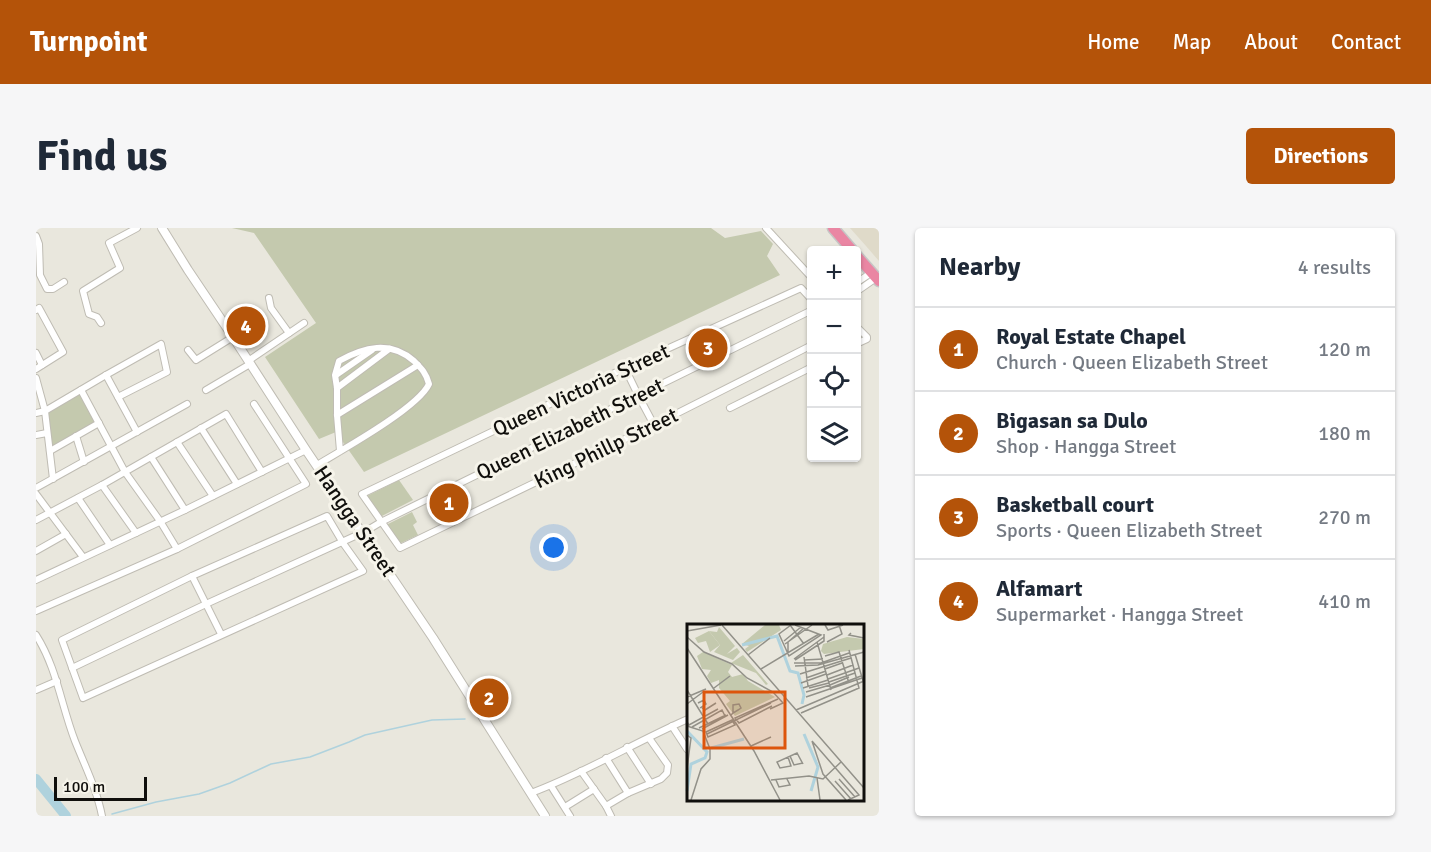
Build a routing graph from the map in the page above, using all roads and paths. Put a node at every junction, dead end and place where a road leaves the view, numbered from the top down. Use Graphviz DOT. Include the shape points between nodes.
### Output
graph roads {
  1 [pos="137,228"];
  2 [pos="162,228"];
  3 [pos="766,228"];
  4 [pos="833,228"];
  5 [pos="36,236"];
  6 [pos="37,245"];
  7 [pos="849,246"];
  8 [pos="861,261"];
  9 [pos="807,273"];
  10 [pos="38,276"];
  11 [pos="875,278"];
  12 [pos="64,282"];
  13 [pos="861,288"];
  14 [pos="807,295"];
  15 [pos="269,298"];
  16 [pos="38,309"];
  17 [pos="807,312"];
  18 [pos="101,323"];
  19 [pos="304,323"];
  20 [pos="861,331"];
  21 [pos="289,333"];
  22 [pos="233,337"];
  23 [pos="861,342"];
  24 [pos="807,348"];
  25 [pos="389,349"];
  26 [pos="188,350"];
  27 [pos="36,353"];
  28 [pos="249,362"];
  29 [pos="418,365"];
  30 [pos="39,367"];
  31 [pos="625,368"];
  32 [pos="807,370"];
  33 [pos="106,375"];
  34 [pos="36,378"];
  35 [pos="337,388"];
  36 [pos="81,390"];
  37 [pos="206,390"];
  38 [pos="638,395"];
  39 [pos="117,397"];
  40 [pos="187,404"];
  41 [pos="254,404"];
  42 [pos="730,408"];
  43 [pos="45,411"];
  44 [pos="36,413"];
  45 [pos="337,415"];
  46 [pos="99,423"];
  47 [pos="654,425"];
  48 [pos="201,428"];
  49 [pos="137,432"];
  50 [pos="47,433"];
  51 [pos="36,435"];
  52 [pos="76,436"];
  53 [pos="177,442"];
  54 [pos="111,446"];
  55 [pos="306,450"];
  56 [pos="50,451"];
  57 [pos="340,451"];
  58 [pos="151,457"];
  59 [pos="289,459"];
  60 [pos="84,462"];
  61 [pos="317,465"];
  62 [pos="125,472"];
  63 [pos="262,472"];
  64 [pos="53,478"];
  65 [pos="237,484"];
  66 [pos="102,485"];
  67 [pos="36,488"];
  68 [pos="36,494"];
  69 [pos="213,496"];
  70 [pos="78,498"];
  71 [pos="185,510"];
  72 [pos="50,512"];
  73 [pos="36,520"];
  74 [pos="160,521"];
  75 [pos="381,522"];
  76 [pos="136,533"];
  77 [pos="362,533"];
  78 [pos="66,534"];
  79 [pos="343,543"];
  80 [pos="110,545"];
  81 [pos="177,549"];
  82 [pos="36,551"];
  83 [pos="82,557"];
  84 [pos="192,576"];
  85 [pos="36,580"];
  86 [pos="206,604"];
  87 [pos="36,611"];
  88 [pos="221,634"];
  89 [pos="36,635"];
  90 [pos="72,668"];
  91 [pos="57,681"];
  92 [pos="36,690"];
  93 [pos="687,719"];
  94 [pos="672,726"];
  95 [pos="649,738"];
  96 [pos="627,747"];
  97 [pos="687,749"];
  98 [pos="606,758"];
  99 [pos="581,771"];
  100 [pos="651,784"];
  101 [pos="551,786"];
  102 [pos="594,789"];
  103 [pos="531,793"];
  104 [pos="628,793"];
  105 [pos="606,806"];
  106 [pos="565,807"];
  107 [pos="102,816"];
  108 [pos="545,816"];
  109 [pos="570,816"];
  110 [pos="611,816"];
  1 -- 18 [label="street" via="110,243 120,268 83,291 90,314"];
  2 -- 22 [label="street, Hangga Street"];
  3 -- 9 [label="street"];
  4 -- 7 [label="highway"];
  5 -- 6 [label="street"];
  6 -- 10 [label="street"];
  8 -- 11 [label="highway"];
  10 -- 12 [label="street" via="50,290"];
  11 -- 13 [label="street"];
  14 -- 31 [label="street, Queen Victoria Street" via="801,288"];
  15 -- 21 [label="street" via="271,308"];
  16 -- 30 [label="street" via="63,352"];
  17 -- 38 [label="street, Queen Elizabeth Street"];
  19 -- 21 [label="street"];
  20 -- 23 [label="street" via="867,339"];
  21 -- 28 [label="street"];
  22 -- 26 [label="street" via="196,360"];
  22 -- 28 [label="street, Hangga Street"];
  24 -- 47 [label="street, King Phillp Street"];
  25 -- 29 [label="street" via="406,354"];
  25 -- 35 [label="street"];
  25 -- 35 [label="street" via="377,347 335,375"];
  27 -- 30 [label="street"];
  28 -- 37 [label="street"];
  28 -- 55 [label="street, Hangga Street"];
  29 -- 45 [label="street"];
  29 -- 57 [label="street" via="426,374 426,391"];
  31 -- 38 [label="street"];
  31 -- 75 [label="street, Queen Victoria Street" via="362,494"];
  32 -- 42 [label="street"];
  33 -- 36 [label="street"];
  33 -- 39 [label="street"];
  33 -- 39 [label="street" via="161,345 167,372"];
  34 -- 43 [label="street"];
  35 -- 45 [label="street"];
  36 -- 43 [label="street"];
  36 -- 46 [label="street"];
  38 -- 47 [label="street"];
  38 -- 75 [label="street, Queen Elizabeth Street"];
  39 -- 49 [label="street"];
  40 -- 49 [label="street"];
  41 -- 59 [label="street"];
  43 -- 44 [label="street"];
  43 -- 50 [label="street"];
  45 -- 57 [label="street"];
  46 -- 52 [label="street"];
  46 -- 54 [label="street"];
  47 -- 75 [label="street, King Phillp Street" via="400,548"];
  48 -- 53 [label="street"];
  48 -- 63 [label="street" via="226,414"];
  48 -- 65 [label="street"];
  49 -- 54 [label="street"];
  50 -- 51 [label="street"];
  50 -- 56 [label="street"];
  52 -- 56 [label="street"];
  52 -- 60 [label="street"];
  53 -- 58 [label="street"];
  53 -- 69 [label="street"];
  54 -- 60 [label="street"];
  54 -- 62 [label="street"];
  55 -- 59 [label="street"];
  55 -- 61 [label="street, Hangga Street"];
  56 -- 64 [label="street"];
  57 -- 61 [label="street"];
  58 -- 62 [label="street"];
  58 -- 71 [label="street"];
  59 -- 63 [label="street"];
  59 -- 81 [label="street" via="306,484"];
  60 -- 64 [label="street"];
  61 -- 77 [label="street, Hangga Street"];
  62 -- 66 [label="street"];
  62 -- 74 [label="street"];
  63 -- 65 [label="street"];
  64 -- 67 [label="street"];
  65 -- 69 [label="street"];
  66 -- 70 [label="street"];
  66 -- 76 [label="street"];
  68 -- 72 [label="street"];
  69 -- 71 [label="street"];
  70 -- 72 [label="street"];
  70 -- 80 [label="street"];
  71 -- 74 [label="street"];
  72 -- 73 [label="street"];
  72 -- 78 [label="street"];
  74 -- 76 [label="street"];
  74 -- 81 [label="street"];
  75 -- 77 [label="street, Queen Elizabeth Street"];
  76 -- 80 [label="street"];
  77 -- 79 [label="street, Queen Elizabeth Street"];
  77 -- 103 [label="street, Hangga Street"];
  78 -- 82 [label="street"];
  78 -- 83 [label="street"];
  79 -- 84 [label="street" via="327,516"];
  79 -- 86 [label="street, Queen Elizabeth Street"];
  79 -- 88 [label="street" via="363,571"];
  80 -- 83 [label="street"];
  81 -- 87 [label="street"];
  83 -- 85 [label="street"];
  84 -- 86 [label="street"];
  84 -- 90 [label="street" via="62,640"];
  86 -- 88 [label="street"];
  86 -- 90 [label="street, Queen Elizabeth Street"];
  88 -- 90 [label="street" via="83,698"];
  89 -- 91 [label="street"];
  91 -- 92 [label="street"];
  91 -- 107 [label="street"];
  93 -- 94 [label="street"];
  94 -- 95 [label="street"];
  94 -- 97 [label="street"];
  95 -- 96 [label="street"];
  95 -- 100 [label="street" via="668,769 662,779"];
  96 -- 98 [label="street"];
  96 -- 100 [label="street"];
  98 -- 99 [label="street"];
  98 -- 104 [label="street"];
  99 -- 101 [label="street"];
  99 -- 102 [label="street"];
  100 -- 104 [label="street"];
  101 -- 103 [label="street"];
  101 -- 106 [label="street"];
  102 -- 105 [label="street"];
  102 -- 106 [label="street"];
  103 -- 108 [label="street, Hangga Street"];
  104 -- 105 [label="street"];
  105 -- 110 [label="street"];
  106 -- 109 [label="street"];
}
